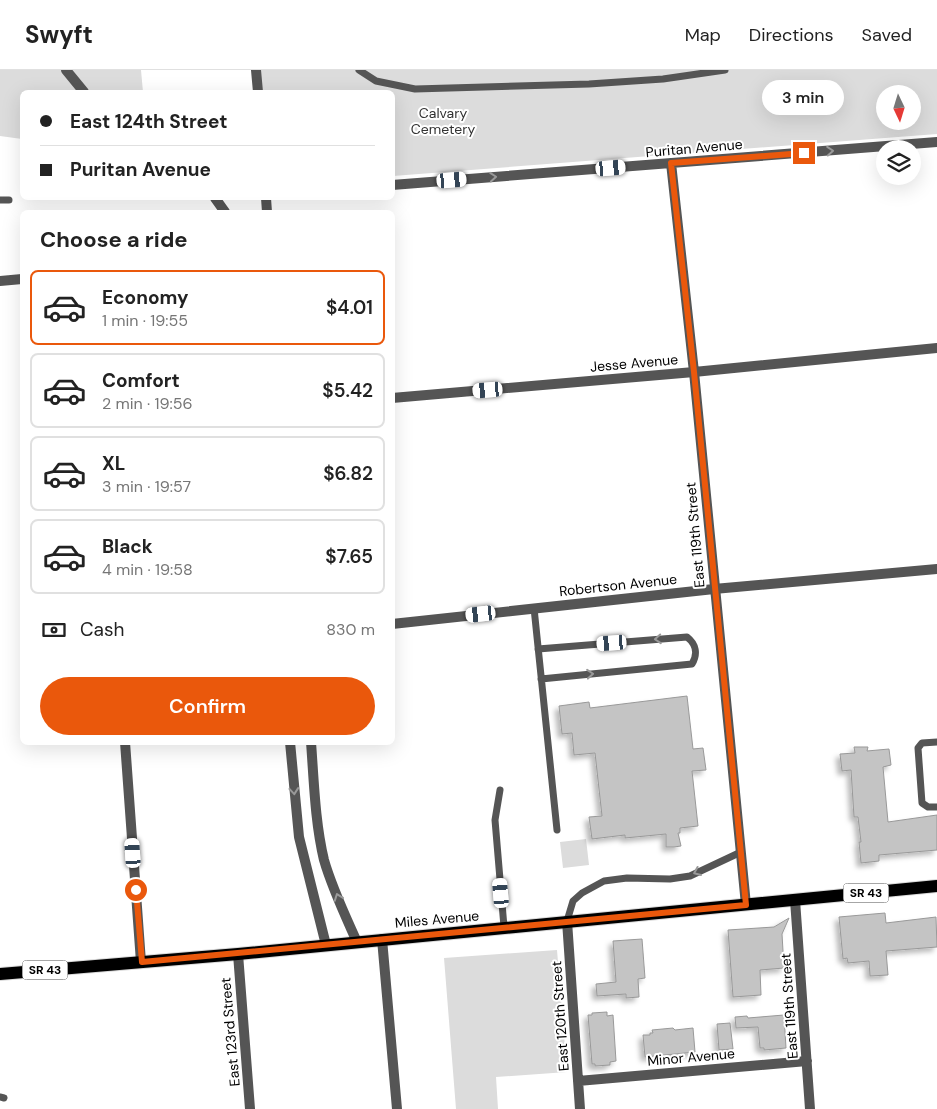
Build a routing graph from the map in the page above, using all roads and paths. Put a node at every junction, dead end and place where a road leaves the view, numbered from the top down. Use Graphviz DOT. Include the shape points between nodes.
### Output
graph roads {
  1 [pos="66,70"];
  2 [pos="256,70"];
  3 [pos="359,70"];
  4 [pos="662,70"];
  5 [pos="725,70"];
  6 [pos="663,79"];
  7 [pos="82,90"];
  8 [pos="258,90"];
  9 [pos="937,142"];
  10 [pos="671,163"];
  11 [pos="395,185"];
  12 [pos="0,200"];
  13 [pos="9,200"];
  14 [pos="20,279"];
  15 [pos="0,281"];
  16 [pos="937,348"];
  17 [pos="694,372"];
  18 [pos="395,398"];
  19 [pos="937,569"];
  20 [pos="714,589"];
  21 [pos="534,608"];
  22 [pos="395,624"];
  23 [pos="538,649"];
  24 [pos="541,678"];
  25 [pos="937,742"];
  26 [pos="124,745"];
  27 [pos="290,745"];
  28 [pos="311,745"];
  29 [pos="500,790"];
  30 [pos="937,807"];
  31 [pos="557,830"];
  32 [pos="741,852"];
  33 [pos="937,886"];
  34 [pos="796,900"];
  35 [pos="746,905"];
  36 [pos="567,922"];
  37 [pos="504,927"];
  38 [pos="382,939"];
  39 [pos="357,942"];
  40 [pos="326,945"];
  41 [pos="238,954"];
  42 [pos="142,962"];
  43 [pos="0,974"];
  44 [pos="807,1061"];
  45 [pos="578,1081"];
  46 [pos="250,1109"];
  47 [pos="397,1109"];
  48 [pos="580,1109"];
  49 [pos="810,1109"];
  1 -- 7 [label="street"];
  2 -- 8 [label="street"];
  3 -- 6 [label="lane" via="376,81 415,89"];
  4 -- 6 [label="lane"];
  5 -- 6 [label="lane"];
  10 -- 9 [label="street, Puritan Avenue, one-way"];
  11 -- 10 [label="street, Puritan Avenue, one-way"];
  10 -- 17 [label="street, East 119th Street"];
  12 -- 13 [label="lane"];
  14 -- 15 [label="street"];
  16 -- 17 [label="street, Jesse Avenue"];
  17 -- 18 [label="street, Jesse Avenue"];
  17 -- 20 [label="street, East 119th Street"];
  19 -- 20 [label="street, Robertson Avenue"];
  20 -- 21 [label="street, Robertson Avenue"];
  20 -- 32 [label="street, East 119th Street"];
  21 -- 22 [label="street, Robertson Avenue"];
  21 -- 23 [label="lane"];
  23 -- 24 [label="lane"];
  24 -- 23 [label="lane, one-way" via="692,664 696,650 687,637"];
  24 -- 31 [label="lane"];
  25 -- 30 [label="lane" via="922,743 918,748 922,803"];
  26 -- 42 [label="street"];
  27 -- 40 [label="street, one-way" via="299,837"];
  39 -- 28 [label="street, one-way" via="325,861 317,822"];
  29 -- 37 [label="lane" via="495,820"];
  32 -- 35 [label="street, East 119th Street"];
  32 -- 36 [label="lane, one-way" via="690,876 604,881 573,901"];
  33 -- 34 [label="main road, Miles Avenue / SR 43"];
  34 -- 35 [label="main road, Miles Avenue / SR 43"];
  34 -- 44 [label="street, East 119th Street"];
  35 -- 36 [label="main road, Miles Avenue / SR 43"];
  36 -- 37 [label="main road, Miles Avenue / SR 43"];
  36 -- 45 [label="street, East 120th Street"];
  37 -- 38 [label="main road, Miles Avenue / SR 43"];
  38 -- 39 [label="main road, Miles Avenue / SR 43"];
  38 -- 47 [label="street"];
  39 -- 40 [label="main road, Miles Avenue / SR 43"];
  40 -- 41 [label="main road, Miles Avenue / SR 43"];
  41 -- 42 [label="main road, Miles Avenue / SR 43"];
  41 -- 46 [label="street, East 123rd Street"];
  42 -- 43 [label="main road, Miles Avenue / SR 43"];
  44 -- 45 [label="street, Minor Avenue"];
  44 -- 49 [label="street, East 119th Street"];
  45 -- 48 [label="street, East 120th Street"];
}
